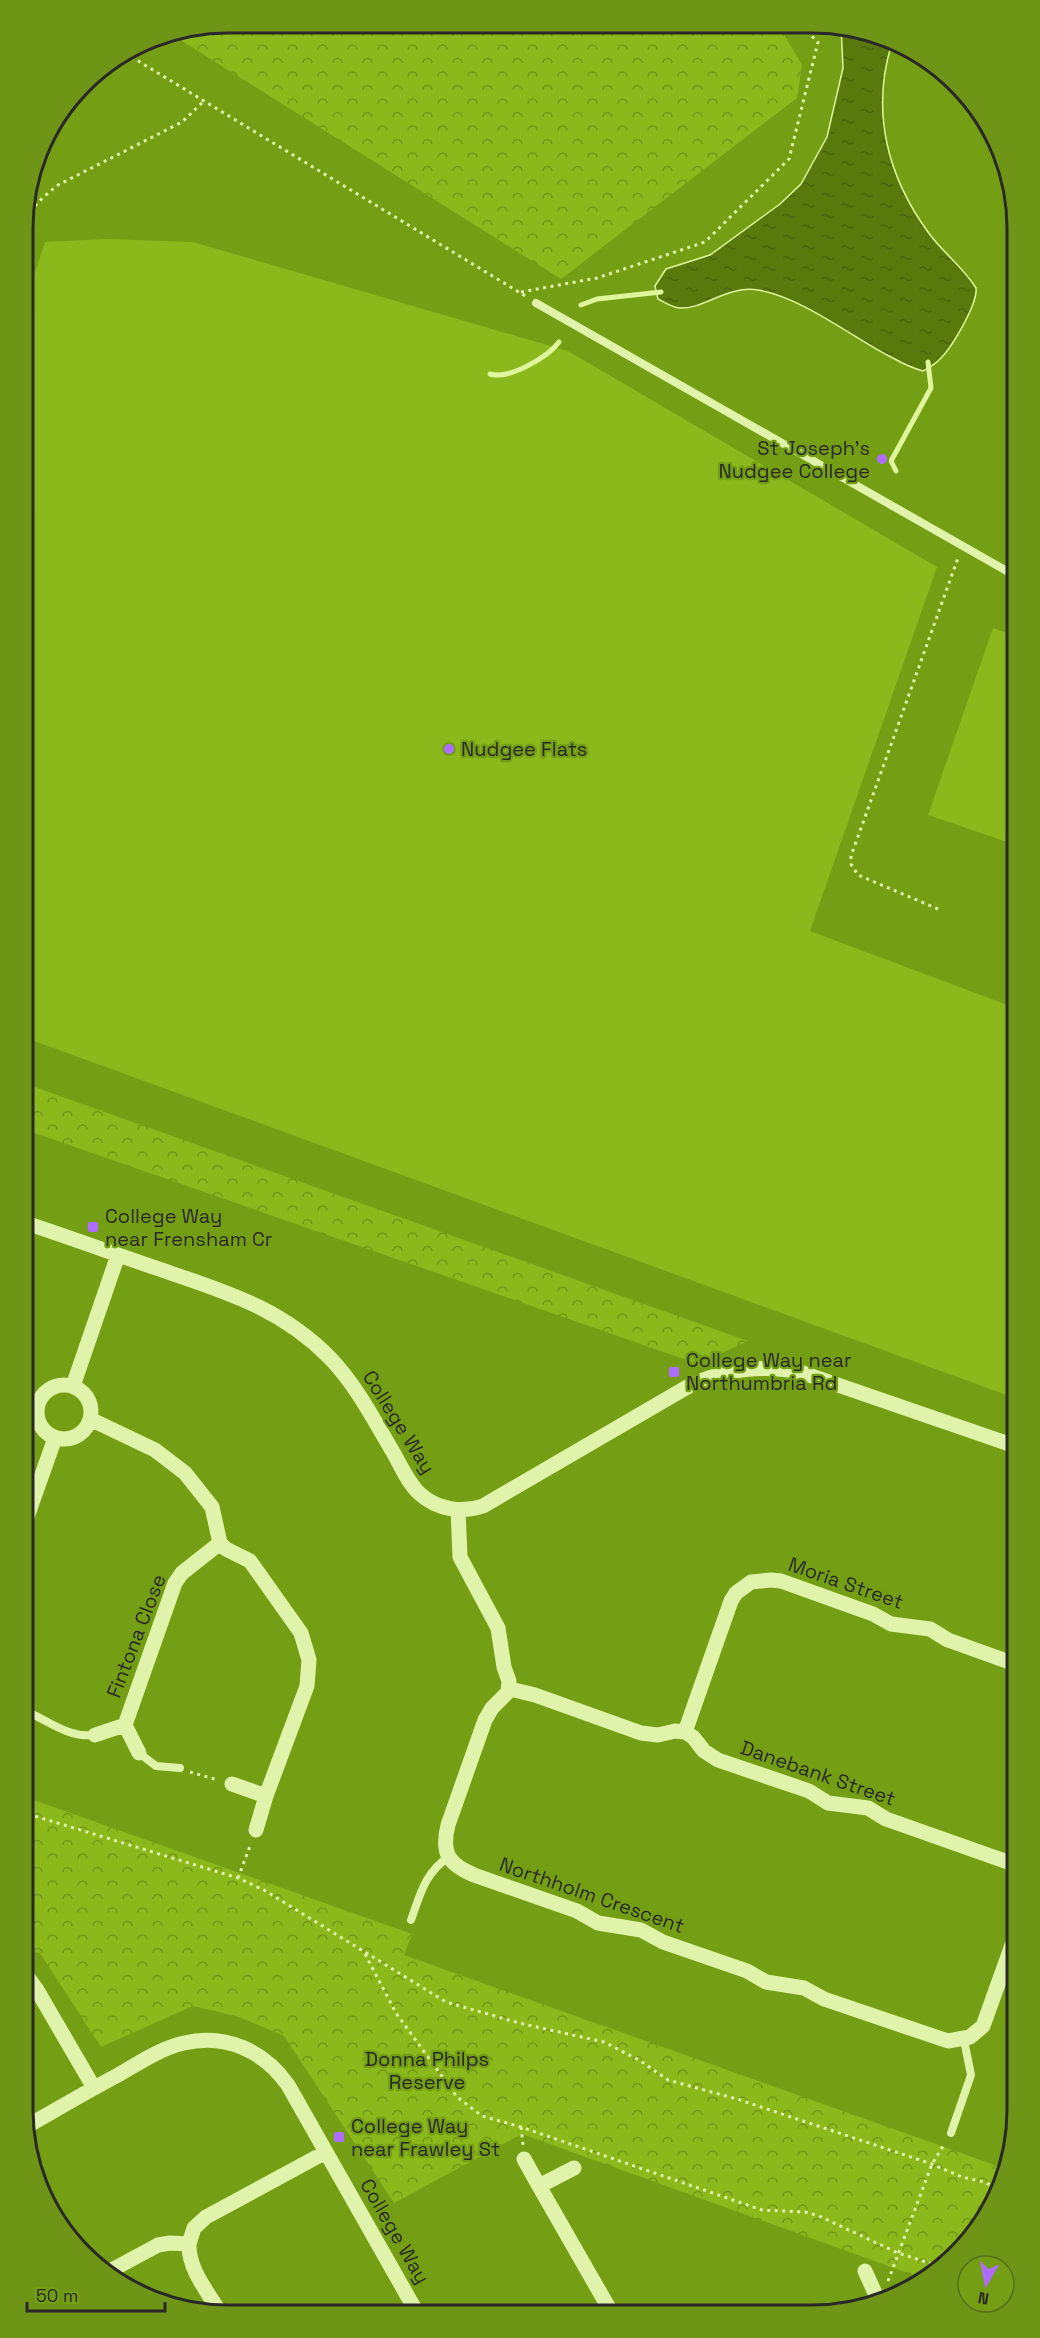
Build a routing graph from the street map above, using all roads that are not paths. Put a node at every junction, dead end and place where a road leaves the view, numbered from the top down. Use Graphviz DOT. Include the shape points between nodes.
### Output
graph roads {
  1 [pos="536,303"];
  2 [pos="1007,571"];
  3 [pos="33,1225"];
  4 [pos="118,1255"];
  5 [pos="73,1386"];
  6 [pos="33,1401"];
  7 [pos="33,1405"];
  8 [pos="90,1419"];
  9 [pos="55,1438"];
  10 [pos="1007,1443"];
  11 [pos="33,1500"];
  12 [pos="458,1510"];
  13 [pos="220,1543"];
  14 [pos="1007,1661"];
  15 [pos="510,1689"];
  16 [pos="33,1715"];
  17 [pos="125,1725"];
  18 [pos="685,1732"];
  19 [pos="95,1735"];
  20 [pos="139,1753"];
  21 [pos="180,1768"];
  22 [pos="232,1784"];
  23 [pos="266,1796"];
  24 [pos="256,1830"];
  25 [pos="448,1857"];
  26 [pos="1007,1862"];
  27 [pos="411,1920"];
  28 [pos="1007,1958"];
  29 [pos="33,1984"];
  30 [pos="964,2040"];
  31 [pos="93,2088"];
  32 [pos="34,2122"];
  33 [pos="951,2133"];
  34 [pos="326,2151"];
  35 [pos="524,2158"];
  36 [pos="574,2168"];
  37 [pos="539,2186"];
  38 [pos="189,2244"];
  39 [pos="115,2268"];
  40 [pos="865,2271"];
  41 [pos="875,2294"];
  42 [pos="215,2305"];
  43 [pos="414,2305"];
  44 [pos="607,2305"];
  1 -- 2 [label="lane"];
  3 -- 4 [label="street, College Way"];
  4 -- 5 [label="street"];
  4 -- 12 [label="street, College Way" via="237,1296 300,1331 342,1371 413,1486 428,1500"];
  5 -- 6 [label="street" via="56,1386"];
  5 -- 8 [label="street" via="86,1396"];
  7 -- 9 [label="street" via="41,1428"];
  8 -- 9 [label="street" via="87,1427 72,1438"];
  8 -- 13 [label="street" via="155,1450 185,1473 212,1507"];
  9 -- 11 [label="street"];
  10 -- 12 [label="street" via="803,1373 771,1368 736,1370 689,1386 490,1502"];
  12 -- 15 [label="street" via="460,1557 498,1628"];
  13 -- 17 [label="street, Fintona Close" via="174,1583"];
  13 -- 23 [label="street" via="256,1568 301,1633 309,1660 307,1686"];
  14 -- 18 [label="street, Moria Street" via="948,1640 930,1629 891,1624 780,1581 761,1580 743,1587 731,1601"];
  15 -- 18 [label="street" via="641,1733"];
  15 -- 25 [label="street" via="485,1720 448,1825"];
  16 -- 19 [label="lane, Fintona Close" via="81,1737"];
  17 -- 19 [label="street, Fintona Close"];
  17 -- 20 [label="street, Fintona Close"];
  18 -- 26 [label="street, Danebank Street" via="718,1760 809,1791 828,1803 868,1808 886,1819"];
  20 -- 21 [label="lane, Fintona Close" via="156,1766"];
  22 -- 23 [label="street"];
  23 -- 24 [label="street"];
  25 -- 27 [label="lane" via="427,1878"];
  25 -- 30 [label="street, Northholm Crescent" via="458,1868 576,1911 598,1923 641,1930 766,1982 804,1988 824,1999 940,2040"];
  28 -- 30 [label="street" via="982,2026"];
  29 -- 31 [label="street"];
  30 -- 33 [label="lane" via="971,2075"];
  31 -- 32 [label="street, College Way"];
  31 -- 34 [label="street, College Way" via="176,2045 206,2040 228,2042 252,2051 273,2066"];
  34 -- 38 [label="street" via="206,2217 194,2228"];
  34 -- 43 [label="street, College Way"];
  35 -- 37 [label="street"];
  36 -- 37 [label="street"];
  37 -- 44 [label="street"];
  38 -- 39 [label="street" via="163,2243"];
  38 -- 42 [label="street" via="190,2259"];
  40 -- 41 [label="street"];
}
